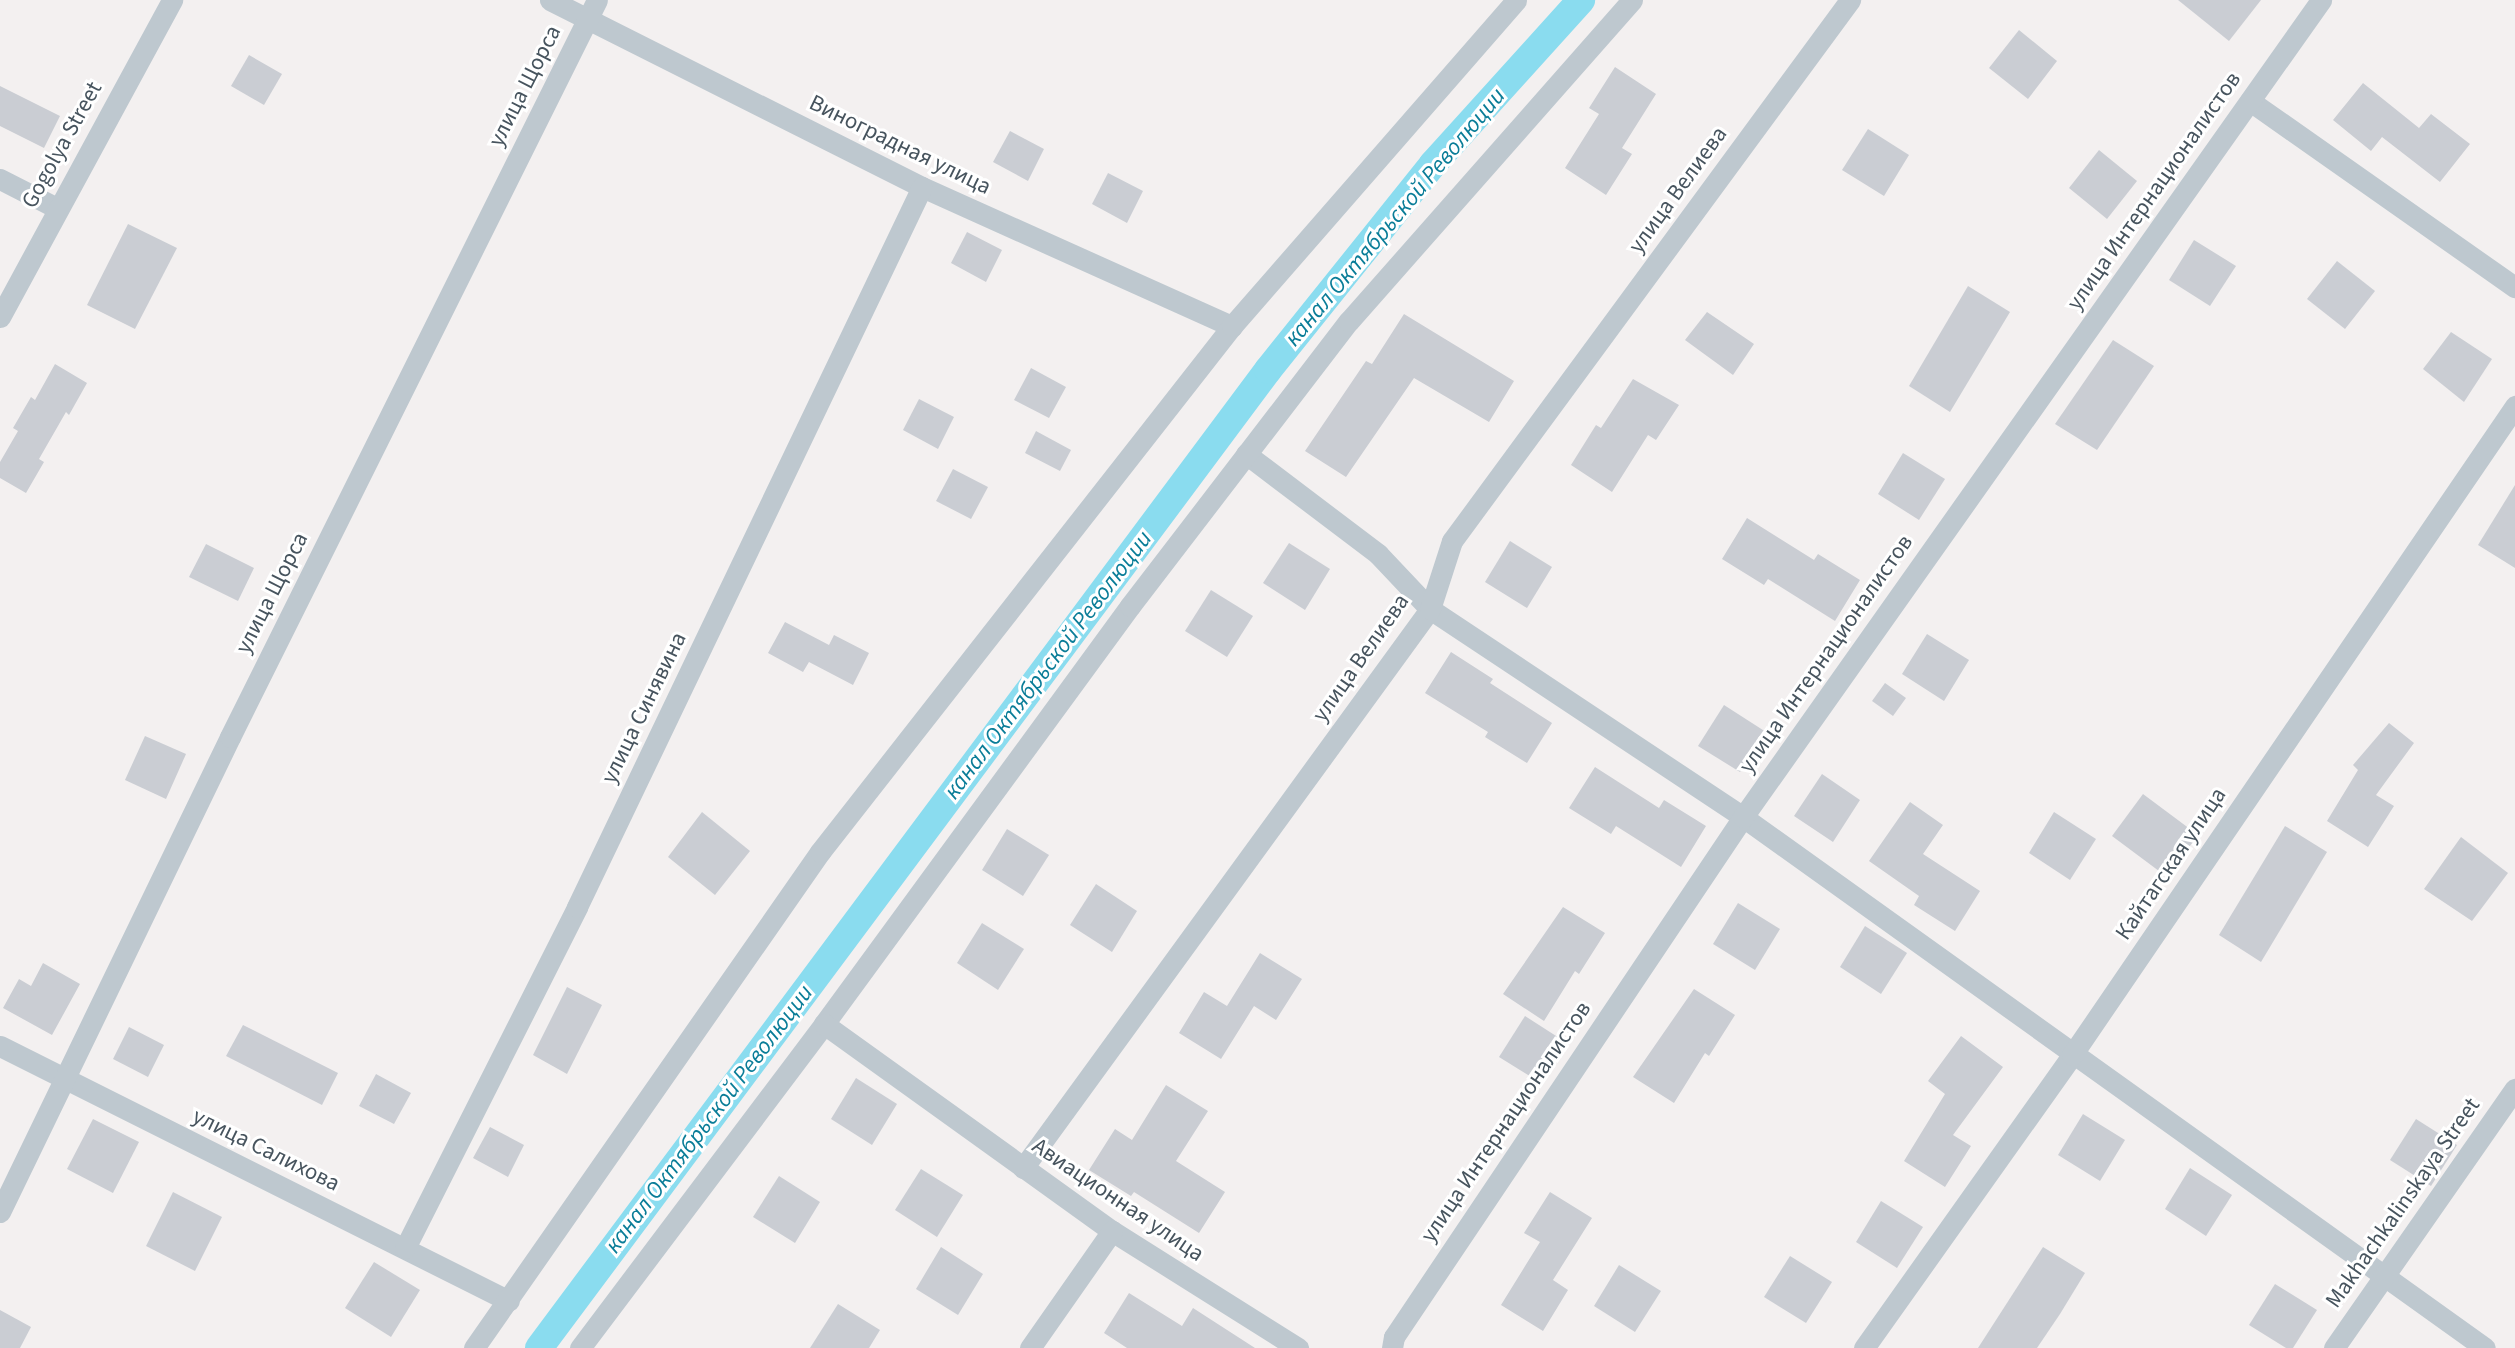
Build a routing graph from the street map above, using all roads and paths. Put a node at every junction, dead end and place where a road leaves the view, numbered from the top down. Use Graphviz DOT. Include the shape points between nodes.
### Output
graph roads {
  1 [pos="172,0"];
  2 [pos="551,0"];
  3 [pos="1516,0"];
  4 [pos="1632,0"];
  5 [pos="1850,0"];
  6 [pos="2320,0"];
  7 [pos="593,9"];
  8 [pos="2250,101"];
  9 [pos="0,179"];
  10 [pos="922,187"];
  11 [pos="57,208"];
  12 [pos="2515,287"];
  13 [pos="0,317"];
  14 [pos="1233,326"];
  15 [pos="2515,406"];
  16 [pos="1246,454"];
  17 [pos="1430,609"];
  18 [pos="1743,817"];
  19 [pos="824,1024"];
  20 [pos="0,1046"];
  21 [pos="2073,1055"];
  22 [pos="66,1079"];
  23 [pos="2515,1089"];
  24 [pos="1023,1168"];
  25 [pos="0,1213"];
  26 [pos="1112,1231"];
  27 [pos="405,1248"];
  28 [pos="2381,1276"];
  29 [pos="509,1301"];
  30 [pos="474,1348"];
  31 [pos="580,1348"];
  32 [pos="1030,1348"];
  33 [pos="1298,1348"];
  34 [pos="1392,1348"];
  35 [pos="1864,1348"];
  36 [pos="2334,1348"];
  37 [pos="2485,1348"];
  1 -- 11 [label="street, Gogolya Street"];
  2 -- 7 [label="street, Виноградная улица"];
  3 -- 14 [label="street"];
  4 -- 16 [label="street" via="1349,321"];
  5 -- 17 [label="street, улица Велиева" via="1452,541"];
  6 -- 8 [label="street, улица Интернационалистов"];
  7 -- 10 [label="street, Виноградная улица"];
  7 -- 22 [label="street, улица Щорса" via="230,737"];
  8 -- 12 [label="street"];
  8 -- 18 [label="street, улица Интернационалистов"];
  9 -- 11 [label="street"];
  10 -- 14 [label="street, Виноградная улица"];
  10 -- 27 [label="street, улица Синявина" via="577,907"];
  11 -- 13 [label="street, Gogolya Street"];
  14 -- 29 [label="street" via="820,852"];
  15 -- 21 [label="street, Кайтагская улица"];
  16 -- 17 [label="street" via="1378,554"];
  16 -- 19 [label="street"];
  17 -- 18 [label="street"];
  17 -- 24 [label="street, улица Велиева"];
  18 -- 21 [label="street"];
  18 -- 34 [label="street, улица Интернационалистов" via="1394,1336"];
  19 -- 24 [label="street, Авиационная улица"];
  19 -- 31 [label="street"];
  20 -- 22 [label="street, улица Салихова"];
  21 -- 28 [label="street"];
  21 -- 35 [label="street, Кайтагская улица"];
  22 -- 25 [label="street, улица Щорса"];
  22 -- 27 [label="street, улица Салихова"];
  23 -- 28 [label="street, Makhachkalinskaya Street"];
  24 -- 26 [label="street, Авиационная улица"];
  26 -- 32 [label="street"];
  26 -- 33 [label="street, Авиационная улица"];
  27 -- 29 [label="street, улица Салихова"];
  28 -- 36 [label="street, Makhachkalinskaya Street"];
  28 -- 37 [label="street"];
  29 -- 30 [label="street"];
}
